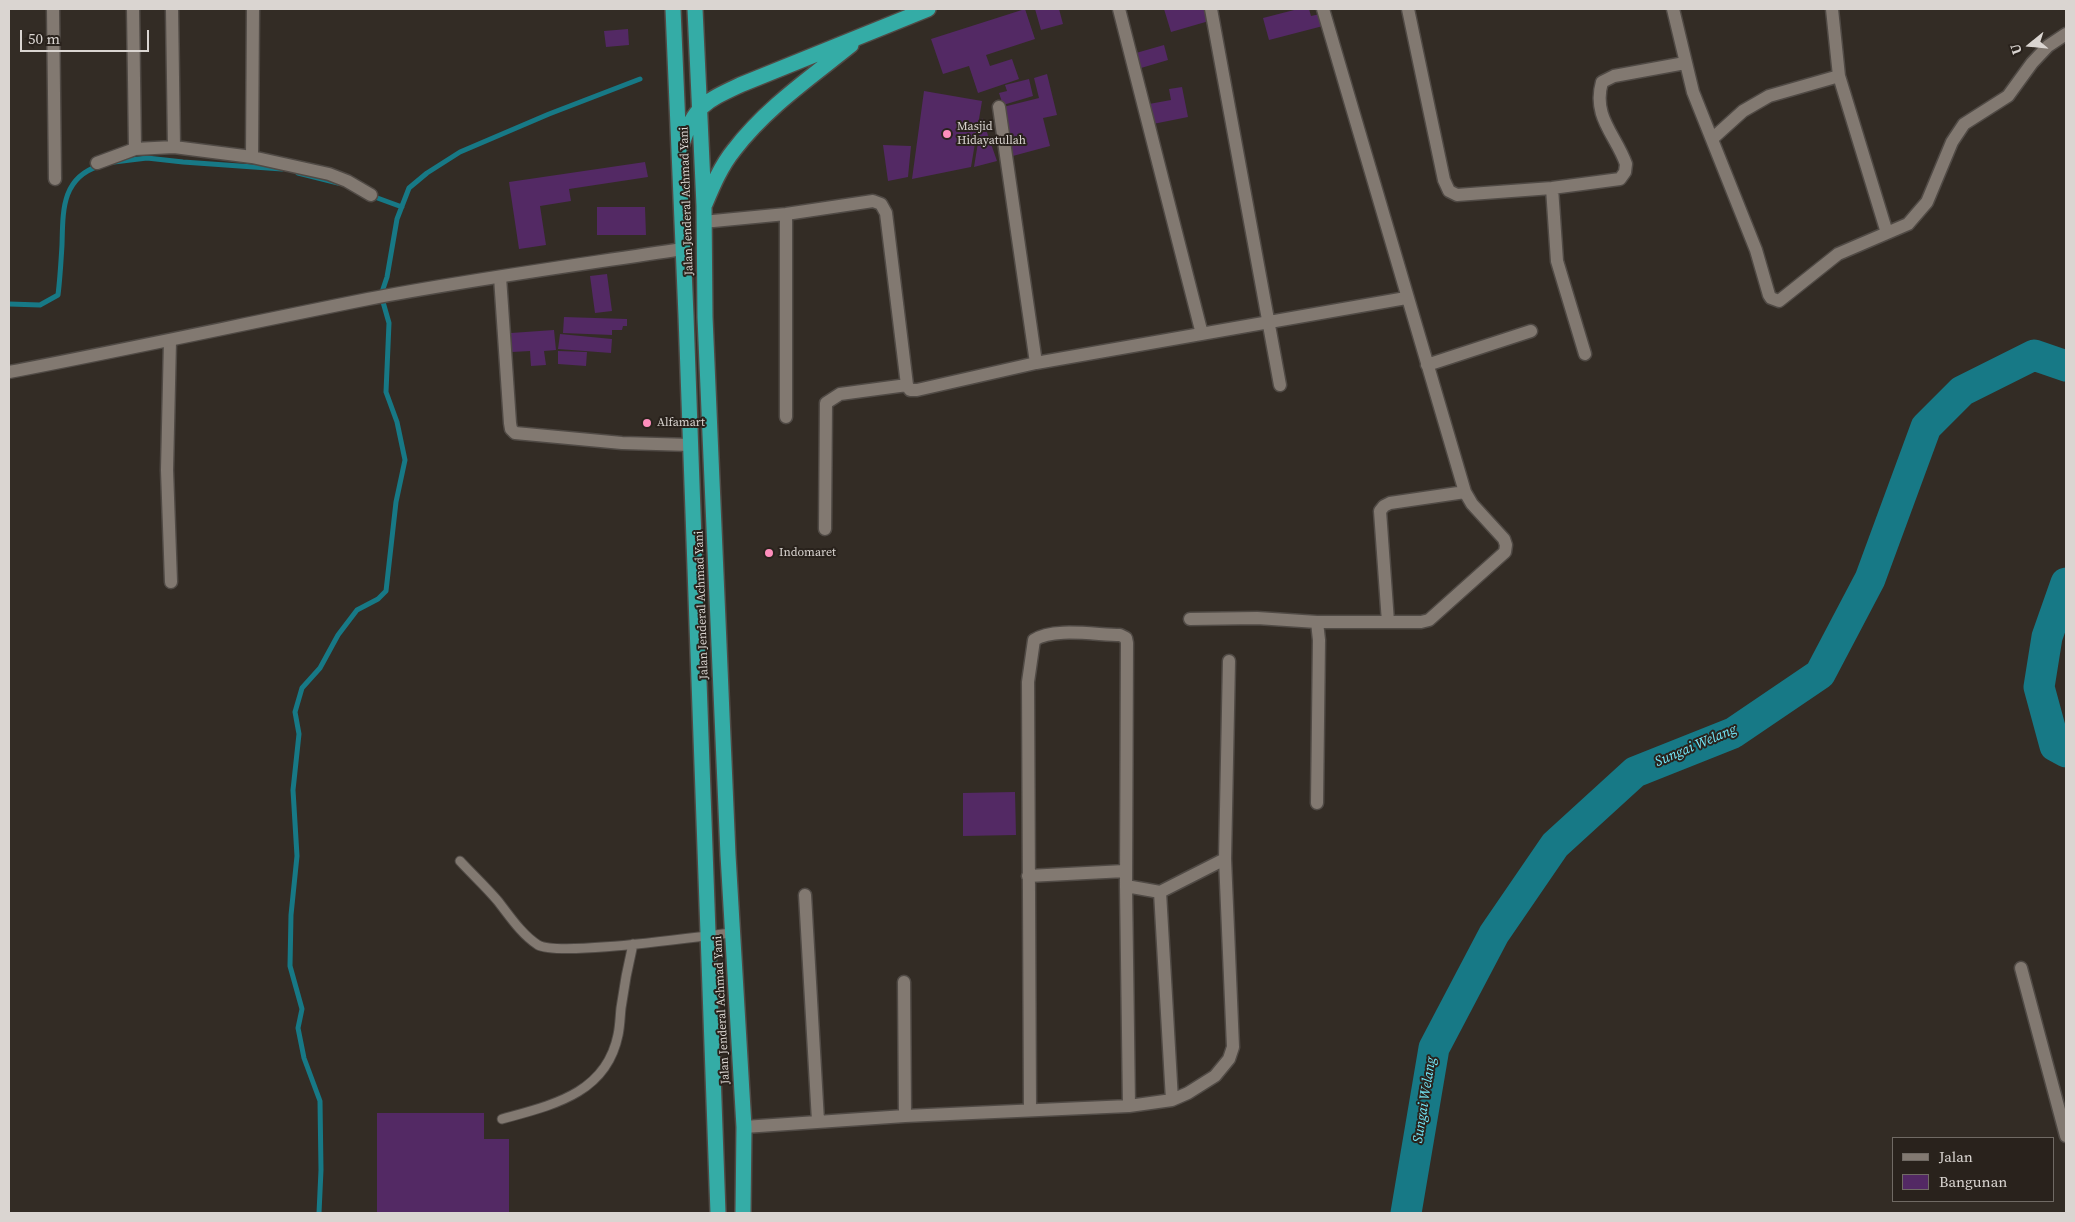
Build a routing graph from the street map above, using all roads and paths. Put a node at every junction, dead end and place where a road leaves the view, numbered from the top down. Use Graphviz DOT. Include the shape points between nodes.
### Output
graph roads {
  1 [pos="53,9"];
  2 [pos="133,9"];
  3 [pos="172,9"];
  4 [pos="253,9"];
  5 [pos="673,9"];
  6 [pos="695,9"];
  7 [pos="928,9"];
  8 [pos="1119,9"];
  9 [pos="1211,9"];
  10 [pos="1323,9"];
  11 [pos="1408,9"];
  12 [pos="1673,9"];
  13 [pos="1832,9"];
  14 [pos="2066,34"];
  15 [pos="864,35"];
  16 [pos="1686,63"];
  17 [pos="1839,76"];
  18 [pos="1000,107"];
  19 [pos="698,109"];
  20 [pos="1712,139"];
  21 [pos="174,147"];
  22 [pos="136,149"];
  23 [pos="679,152"];
  24 [pos="252,157"];
  25 [pos="97,163"];
  26 [pos="55,179"];
  27 [pos="1552,188"];
  28 [pos="371,195"];
  29 [pos="704,206"];
  30 [pos="786,214"];
  31 [pos="703,222"];
  32 [pos="1887,233"];
  33 [pos="682,249"];
  34 [pos="500,277"];
  35 [pos="1406,298"];
  36 [pos="1268,322"];
  37 [pos="1532,331"];
  38 [pos="1202,334"];
  39 [pos="170,341"];
  40 [pos="1585,354"];
  41 [pos="1036,363"];
  42 [pos="1427,365"];
  43 [pos="9,372"];
  44 [pos="907,385"];
  45 [pos="1280,385"];
  46 [pos="786,417"];
  47 [pos="691,445"];
  48 [pos="1465,492"];
  49 [pos="825,529"];
  50 [pos="171,582"];
  51 [pos="1190,619"];
  52 [pos="1317,622"];
  53 [pos="1388,622"];
  54 [pos="1229,661"];
  55 [pos="1318,803"];
  56 [pos="1225,859"];
  57 [pos="460,861"];
  58 [pos="1125,871"];
  59 [pos="1028,876"];
  60 [pos="1126,886"];
  61 [pos="1160,892"];
  62 [pos="805,895"];
  63 [pos="732,933"];
  64 [pos="708,935"];
  65 [pos="633,944"];
  66 [pos="2020,968"];
  67 [pos="904,982"];
  68 [pos="1172,1100"];
  69 [pos="1129,1106"];
  70 [pos="1030,1110"];
  71 [pos="905,1116"];
  72 [pos="502,1119"];
  73 [pos="818,1121"];
  74 [pos="744,1128"];
  75 [pos="2066,1136"];
  76 [pos="743,1207"];
  77 [pos="718,1213"];
  1 -- 26 [label="street"];
  2 -- 22 [label="street"];
  3 -- 21 [label="street"];
  4 -- 24 [label="street"];
  5 -- 23 [label="highway, Jalan Jenderal Achmad Yani"];
  6 -- 19 [label="highway, Jalan Jenderal Achmad Yani"];
  7 -- 15 [label="highway"];
  8 -- 38 [label="street"];
  9 -- 36 [label="street"];
  10 -- 35 [label="street"];
  11 -- 27 [label="street" via="1449,191 1457,195"];
  12 -- 16 [label="street"];
  13 -- 17 [label="street"];
  14 -- 32 [label="street" via="2048,46 2032,63 2008,96 1964,124 1952,142 1927,202 1908,224"];
  15 -- 19 [label="highway" via="740,85 710,99"];
  15 -- 29 [label="highway" via="768,111 733,150"];
  16 -- 20 [label="street" via="1693,92"];
  16 -- 27 [label="street" via="1614,76 1602,82 1600,113 1623,156 1625,172 1614,181"];
  17 -- 20 [label="street" via="1769,96 1743,111"];
  17 -- 32 [label="street"];
  18 -- 41 [label="street"];
  19 -- 23 [label="highway" via="687,126"];
  19 -- 29 [label="highway, Jalan Jenderal Achmad Yani"];
  20 -- 32 [label="street" via="1756,250 1771,298 1783,299 1838,254"];
  21 -- 22 [label="street"];
  21 -- 24 [label="street"];
  22 -- 25 [label="street"];
  23 -- 33 [label="highway, Jalan Jenderal Achmad Yani"];
  24 -- 28 [label="street" via="329,174"];
  27 -- 40 [label="street" via="1557,261"];
  29 -- 31 [label="highway, Jalan Jenderal Achmad Yani"];
  30 -- 31 [label="street"];
  30 -- 44 [label="street" via="873,201 882,204 886,213"];
  30 -- 46 [label="street"];
  31 -- 63 [label="highway, Jalan Jenderal Achmad Yani"];
  33 -- 34 [label="street"];
  33 -- 47 [label="highway, Jalan Jenderal Achmad Yani"];
  34 -- 39 [label="street" via="370,299"];
  34 -- 47 [label="street" via="511,429 516,433 622,443"];
  35 -- 36 [label="street"];
  35 -- 42 [label="street"];
  36 -- 38 [label="street"];
  36 -- 45 [label="street"];
  37 -- 42 [label="street"];
  38 -- 41 [label="street"];
  39 -- 43 [label="street"];
  39 -- 50 [label="street" via="167,470"];
  41 -- 44 [label="street" via="917,390 910,390"];
  42 -- 48 [label="street"];
  44 -- 49 [label="street" via="840,394 826,403"];
  47 -- 64 [label="highway, Jalan Jenderal Achmad Yani"];
  48 -- 53 [label="street" via="1390,503 1380,511"];
  48 -- 53 [label="street" via="1504,539 1506,549 1429,620"];
  51 -- 52 [label="street" via="1257,618"];
  52 -- 53 [label="street"];
  52 -- 55 [label="street"];
  54 -- 56 [label="street"];
  56 -- 61 [label="street"];
  56 -- 68 [label="street" via="1232,1047 1229,1059 1215,1076"];
  57 -- 65 [label="lane" via="519,928 540,946 564,948"];
  58 -- 59 [label="street"];
  58 -- 59 [label="street" via="1126,638 1058,634 1042,636 1033,642 1028,682"];
  58 -- 60 [label="street"];
  59 -- 70 [label="street"];
  60 -- 61 [label="street"];
  60 -- 69 [label="street"];
  61 -- 68 [label="street"];
  62 -- 73 [label="street"];
  63 -- 64 [label="lane"];
  63 -- 74 [label="highway, Jalan Jenderal Achmad Yani"];
  64 -- 65 [label="lane"];
  64 -- 77 [label="highway, Jalan Jenderal Achmad Yani"];
  65 -- 72 [label="lane" via="618,1036 599,1075 555,1104"];
  66 -- 75 [label="street"];
  67 -- 71 [label="street"];
  68 -- 69 [label="street"];
  69 -- 70 [label="street"];
  70 -- 71 [label="street"];
  71 -- 73 [label="street"];
  73 -- 74 [label="street"];
  74 -- 76 [label="highway, Jalan Jenderal Achmad Yani"];
}
